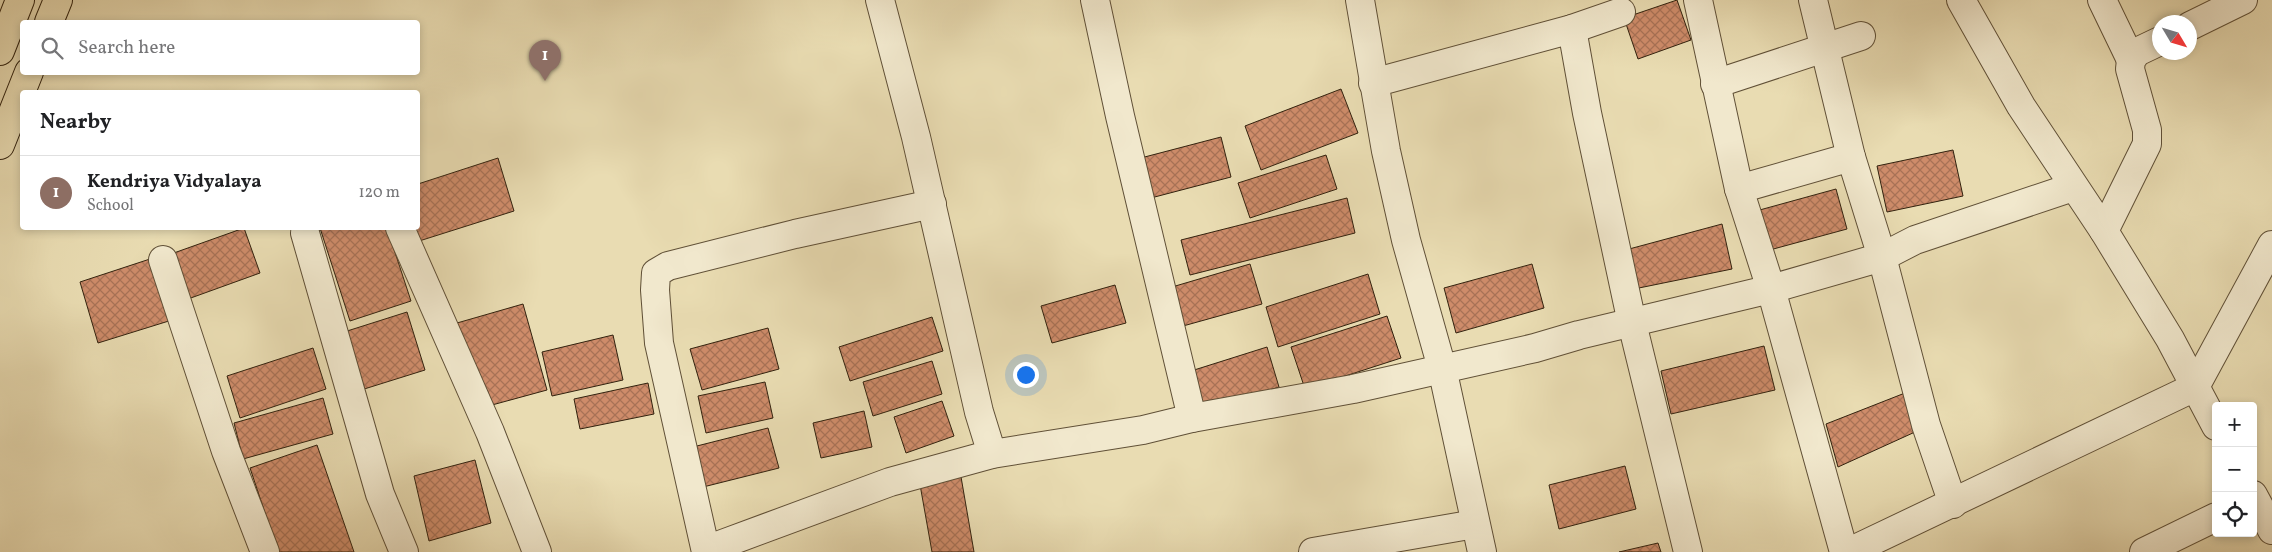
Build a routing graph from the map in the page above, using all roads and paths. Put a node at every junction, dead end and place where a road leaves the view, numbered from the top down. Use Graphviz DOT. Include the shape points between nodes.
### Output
graph roads {
  1 [pos="20,0"];
  2 [pos="58,0"];
  3 [pos="880,0"];
  4 [pos="1095,0"];
  5 [pos="1360,0"];
  6 [pos="1698,0"];
  7 [pos="1813,0"];
  8 [pos="1962,0"];
  9 [pos="2102,0"];
  10 [pos="2243,0"];
  11 [pos="1621,12"];
  12 [pos="50,20"];
  13 [pos="2197,23"];
  14 [pos="1572,29"];
  15 [pos="1861,36"];
  16 [pos="2152,45"];
  17 [pos="1825,47"];
  18 [pos="0,51"];
  19 [pos="2131,60"];
  20 [pos="28,75"];
  21 [pos="1373,83"];
  22 [pos="1715,84"];
  23 [pos="22,90"];
  24 [pos="20,95"];
  25 [pos="0,145"];
  26 [pos="1851,157"];
  27 [pos="2073,187"];
  28 [pos="1739,190"];
  29 [pos="932,204"];
  30 [pos="401,230"];
  31 [pos="2104,231"];
  32 [pos="305,233"];
  33 [pos="2272,245"];
  34 [pos="1882,257"];
  35 [pos="163,260"];
  36 [pos="1771,289"];
  37 [pos="1632,323"];
  38 [pos="1442,368"];
  39 [pos="2195,387"];
  40 [pos="1192,418"];
  41 [pos="2212,419"];
  42 [pos="992,454"];
  43 [pos="2258,496"];
  44 [pos="1953,504"];
  45 [pos="2212,519"];
  46 [pos="1475,524"];
  47 [pos="2272,530"];
  48 [pos="265,552"];
  49 [pos="404,552"];
  50 [pos="537,552"];
  51 [pos="707,552"];
  52 [pos="1313,552"];
  53 [pos="1482,552"];
  54 [pos="1688,552"];
  55 [pos="1844,552"];
  56 [pos="1849,552"];
  57 [pos="2144,552"];
  1 -- 18 [label="main road"];
  2 -- 12 [label="main road"];
  3 -- 29 [label="street"];
  4 -- 40 [label="street"];
  5 -- 21 [label="street"];
  6 -- 22 [label="street"];
  7 -- 17 [label="street"];
  8 -- 27 [label="street" via="2021,106"];
  9 -- 19 [label="street"];
  10 -- 13 [label="street"];
  11 -- 14 [label="street"];
  14 -- 21 [label="street"];
  14 -- 37 [label="street"];
  15 -- 17 [label="street"];
  16 -- 19 [label="street" via="2137,52"];
  17 -- 22 [label="street"];
  17 -- 26 [label="street"];
  19 -- 31 [label="street" via="2130,69 2147,130 2147,144"];
  20 -- 23 [label="main road"];
  21 -- 38 [label="street" via="1406,240"];
  22 -- 28 [label="street"];
  24 -- 25 [label="main road"];
  26 -- 28 [label="street"];
  26 -- 34 [label="street"];
  27 -- 31 [label="street"];
  27 -- 34 [label="street" via="1915,240"];
  28 -- 36 [label="street"];
  29 -- 42 [label="street" via="979,412"];
  29 -- 51 [label="street" via="794,234 668,266 656,273 660,344"];
  30 -- 50 [label="street" via="490,432"];
  31 -- 39 [label="street" via="2170,339"];
  32 -- 49 [label="street" via="380,494"];
  33 -- 39 [label="street"];
  34 -- 36 [label="street"];
  34 -- 44 [label="street" via="1926,425"];
  35 -- 48 [label="street" via="226,451"];
  36 -- 37 [label="street"];
  36 -- 55 [label="street"];
  37 -- 38 [label="street"];
  37 -- 54 [label="street"];
  38 -- 40 [label="street" via="1353,389"];
  38 -- 46 [label="street"];
  39 -- 41 [label="street"];
  39 -- 44 [label="street"];
  40 -- 42 [label="street" via="1143,430"];
  42 -- 51 [label="street" via="890,482"];
  43 -- 47 [label="street"];
  44 -- 56 [label="street"];
  45 -- 57 [label="street"];
  46 -- 52 [label="street"];
  46 -- 53 [label="street"];
}
